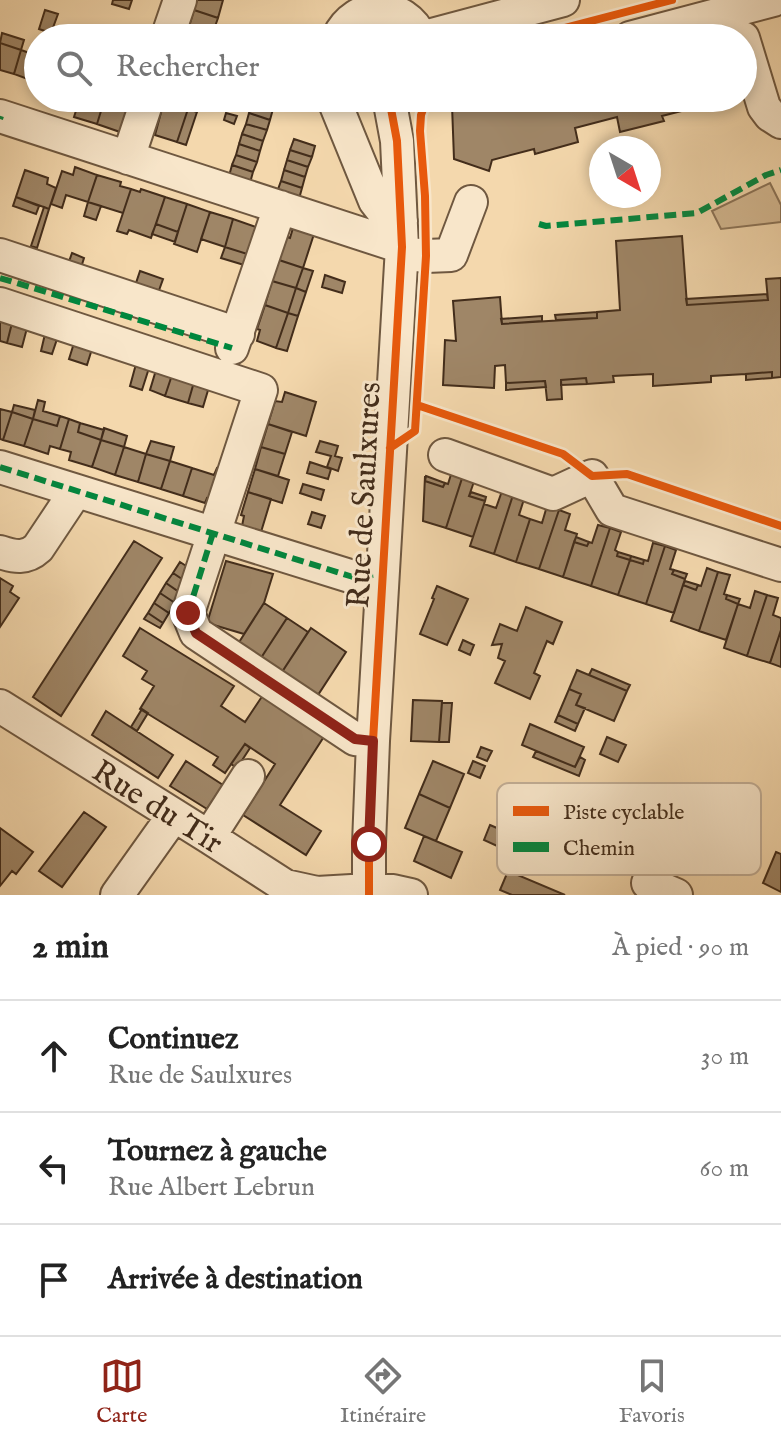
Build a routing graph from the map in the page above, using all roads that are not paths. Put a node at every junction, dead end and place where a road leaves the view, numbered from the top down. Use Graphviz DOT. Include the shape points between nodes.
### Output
graph roads {
  1 [pos="180,0"];
  2 [pos="563,0"];
  3 [pos="773,0"];
  4 [pos="367,3"];
  5 [pos="738,22"];
  6 [pos="172,24"];
  7 [pos="345,24"];
  8 [pos="415,24"];
  9 [pos="505,24"];
  10 [pos="757,84"];
  11 [pos="143,112"];
  12 [pos="339,112"];
  13 [pos="392,112"];
  14 [pos="0,116"];
  15 [pos="781,122"];
  16 [pos="128,158"];
  17 [pos="471,202"];
  18 [pos="280,207"];
  19 [pos="402,240"];
  20 [pos="0,255"];
  21 [pos="0,304"];
  22 [pos="445,455"];
  23 [pos="0,467"];
  24 [pos="74,490"];
  25 [pos="213,533"];
  26 [pos="0,552"];
  27 [pos="781,565"];
  28 [pos="382,574"];
  29 [pos="0,706"];
  30 [pos="373,741"];
  31 [pos="248,776"];
  32 [pos="174,815"];
  33 [pos="209,837"];
  34 [pos="369,892"];
  35 [pos="117,895"];
  36 [pos="411,895"];
  1 -- 6 [label="street"];
  2 -- 9 [label="street"];
  3 -- 5 [label="street"];
  4 -- 7 [label="street"];
  4 -- 8 [label="street" via="398,9"];
  10 -- 15 [label="street" via="764,107"];
  11 -- 16 [label="street"];
  12 -- 19 [label="street" via="375,201"];
  13 -- 19 [label="street, Rue de Saulxures"];
  14 -- 16 [label="street"];
  16 -- 18 [label="street"];
  17 -- 19 [label="street" via="451,255 426,256"];
  18 -- 19 [label="street"];
  18 -- 20 [label="street" via="235,341"];
  19 -- 28 [label="street, Rue de Saulxures"];
  21 -- 25 [label="street" via="261,390"];
  22 -- 27 [label="street" via="553,494 592,476 612,510"];
  23 -- 24 [label="street"];
  24 -- 25 [label="street"];
  24 -- 26 [label="street" via="38,548 23,557"];
  25 -- 28 [label="street" via="353,577"];
  25 -- 30 [label="street" via="188,613 196,633 355,739"];
  28 -- 30 [label="street, Rue de Saulxures"];
  29 -- 32 [label="street, Rue du Tir"];
  30 -- 34 [label="street, Rue de Saulxures"];
  31 -- 33 [label="street"];
  32 -- 33 [label="street, Rue du Tir"];
  32 -- 35 [label="street"];
  33 -- 34 [label="street, Rue du Tir" via="285,886 317,893"];
  34 -- 36 [label="street, Rue du Tir"];
}
